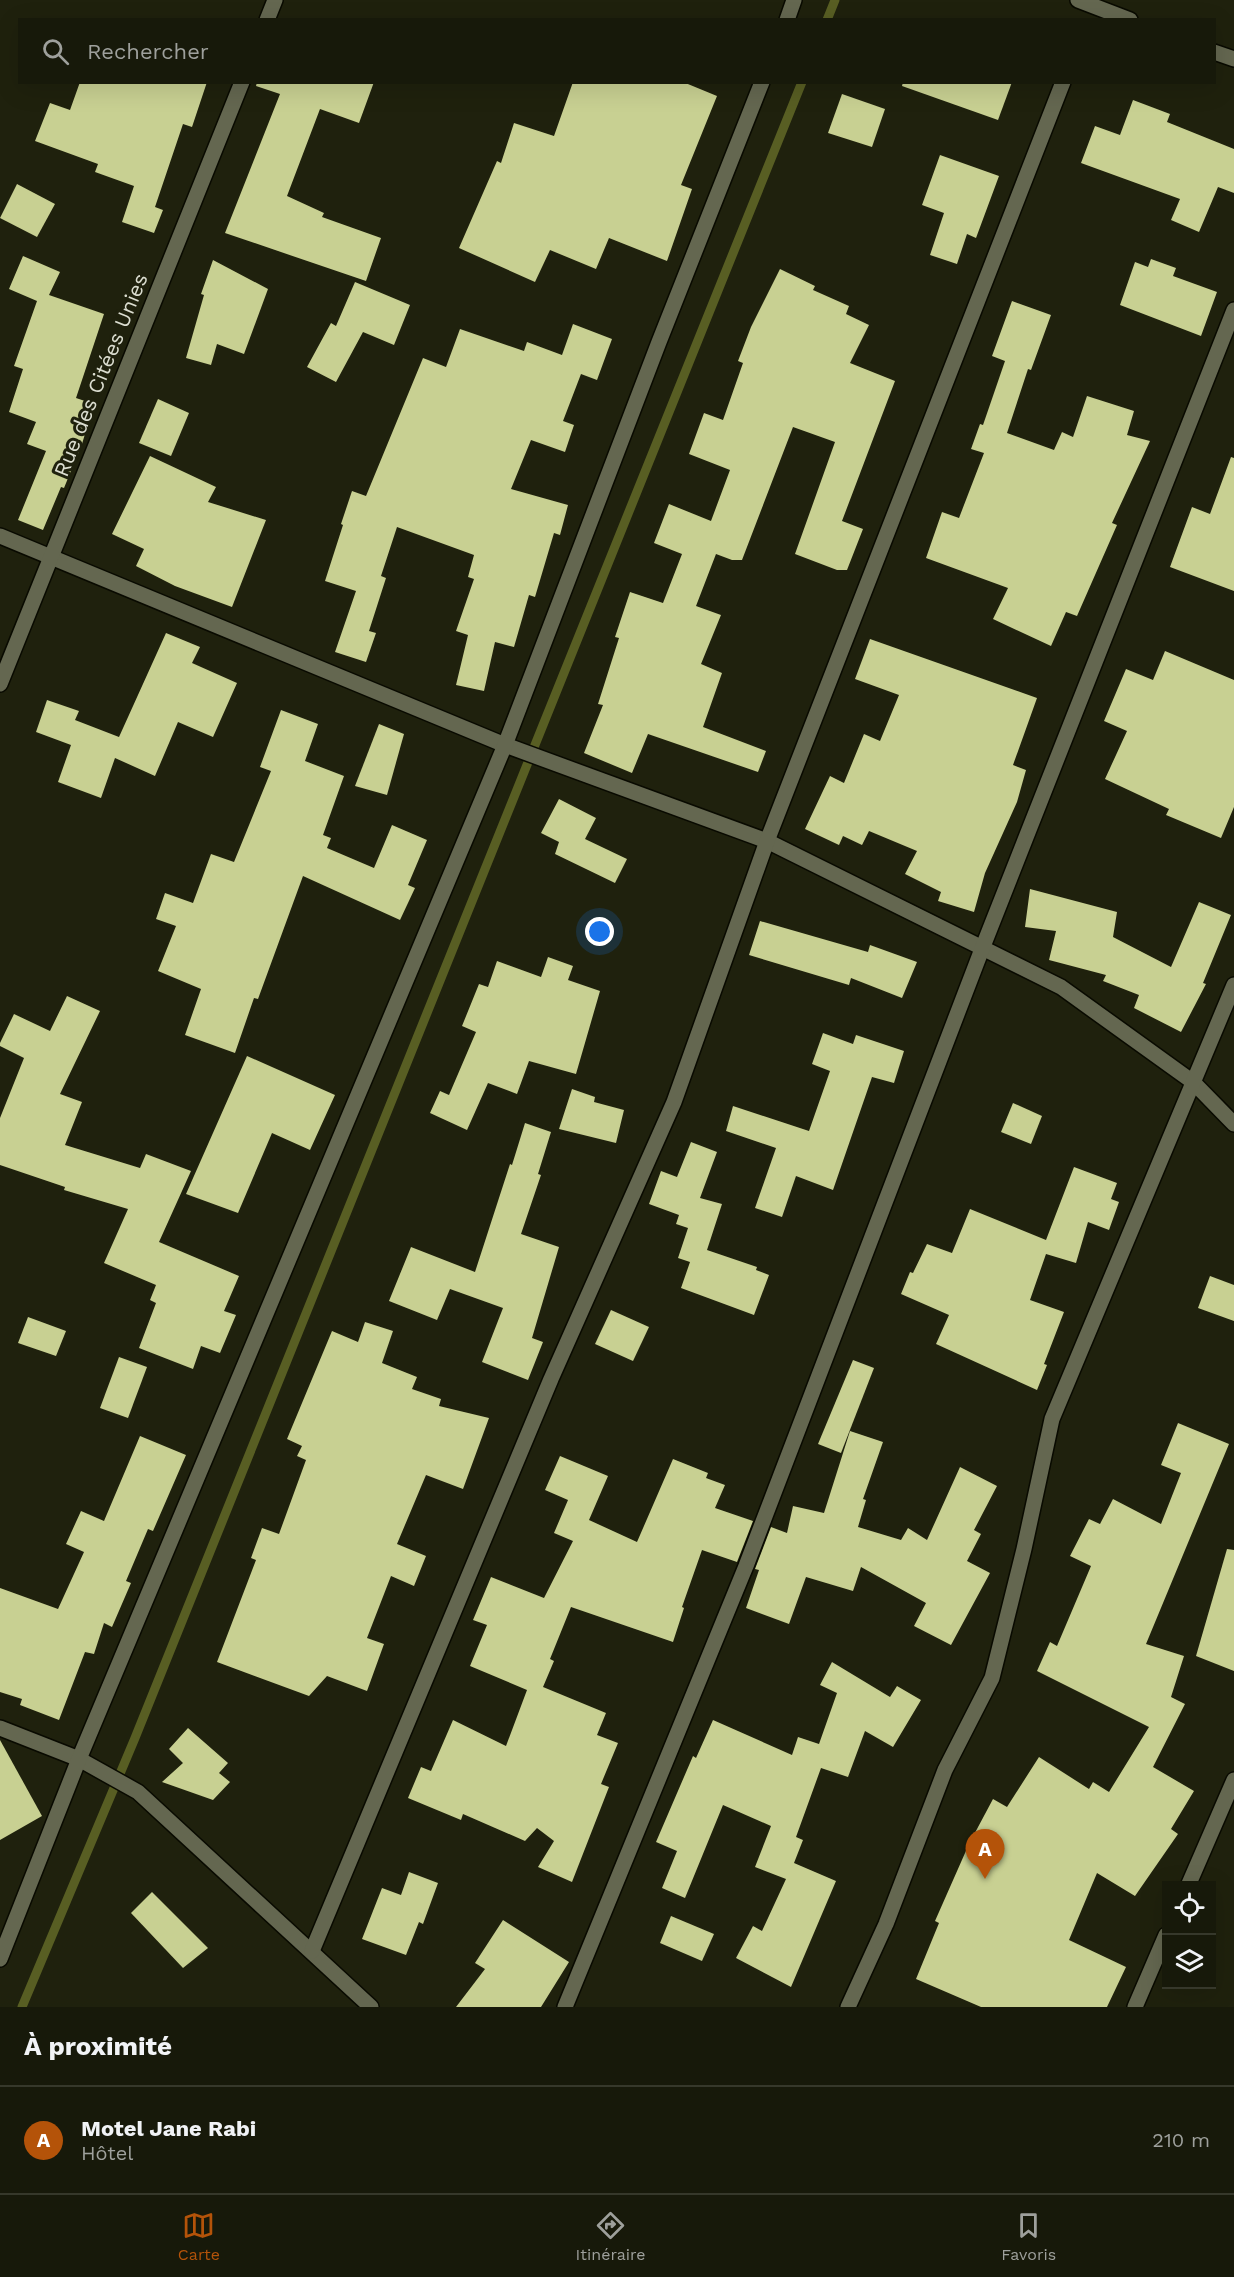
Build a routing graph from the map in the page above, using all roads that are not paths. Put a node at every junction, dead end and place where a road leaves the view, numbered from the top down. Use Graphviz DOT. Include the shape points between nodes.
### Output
graph roads {
  1 [pos="275,0"];
  2 [pos="794,0"];
  3 [pos="1089,6"];
  4 [pos="268,18"];
  5 [pos="788,18"];
  6 [pos="1124,18"];
  7 [pos="1216,52"];
  8 [pos="1234,59"];
  9 [pos="241,84"];
  10 [pos="761,84"];
  11 [pos="1062,84"];
  12 [pos="1234,310"];
  13 [pos="0,536"];
  14 [pos="50,556"];
  15 [pos="0,684"];
  16 [pos="505,745"];
  17 [pos="768,841"];
  18 [pos="982,949"];
  19 [pos="1234,986"];
  20 [pos="1193,1082"];
  21 [pos="1234,1124"];
  22 [pos="0,1728"];
  23 [pos="79,1759"];
  24 [pos="1234,1780"];
  25 [pos="1190,1881"];
  26 [pos="1162,1946"];
  27 [pos="312,1951"];
  28 [pos="0,1959"];
  29 [pos="371,2007"];
  30 [pos="565,2007"];
  31 [pos="849,2007"];
  32 [pos="1135,2007"];
  1 -- 4 [label="street"];
  2 -- 5 [label="street"];
  3 -- 6 [label="street"];
  7 -- 8 [label="street"];
  9 -- 14 [label="street, Rue des Citées Unies"];
  10 -- 16 [label="street"];
  11 -- 17 [label="street"];
  12 -- 18 [label="street"];
  13 -- 14 [label="street"];
  14 -- 15 [label="street, Rue des Citées Unies"];
  14 -- 16 [label="street"];
  16 -- 17 [label="street"];
  16 -- 23 [label="street"];
  17 -- 18 [label="street"];
  17 -- 27 [label="street" via="674,1102 551,1379"];
  18 -- 20 [label="street" via="1061,987"];
  18 -- 30 [label="street" via="750,1555"];
  19 -- 20 [label="street"];
  20 -- 21 [label="street"];
  20 -- 31 [label="street" via="1052,1419 992,1678 945,1770 886,1924"];
  22 -- 23 [label="street"];
  23 -- 27 [label="street" via="138,1792"];
  23 -- 28 [label="street"];
  24 -- 25 [label="street"];
  26 -- 32 [label="street"];
  27 -- 29 [label="street"];
}
